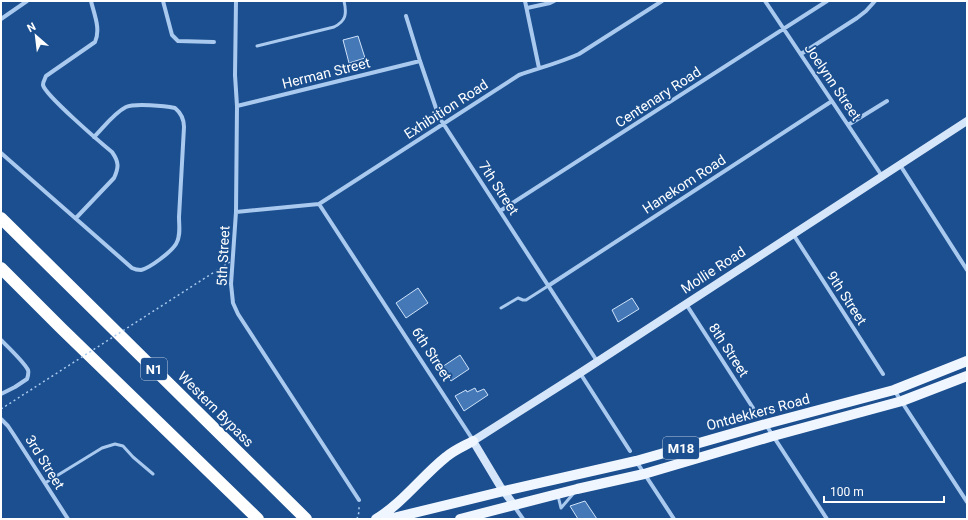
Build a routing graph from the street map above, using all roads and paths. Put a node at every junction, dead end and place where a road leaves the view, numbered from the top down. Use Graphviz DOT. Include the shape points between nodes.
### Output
graph roads {
  1 [pos="27,1"];
  2 [pos="91,1"];
  3 [pos="163,1"];
  4 [pos="236,1"];
  5 [pos="344,1"];
  6 [pos="525,1"];
  7 [pos="554,1"];
  8 [pos="662,1"];
  9 [pos="765,1"];
  10 [pos="827,1"];
  11 [pos="875,1"];
  12 [pos="527,8"];
  13 [pos="406,16"];
  14 [pos="1,19"];
  15 [pos="784,29"];
  16 [pos="214,42"];
  17 [pos="257,46"];
  18 [pos="801,54"];
  19 [pos="420,61"];
  20 [pos="539,68"];
  21 [pos="832,101"];
  22 [pos="887,101"];
  23 [pos="237,106"];
  24 [pos="967,121"];
  25 [pos="443,124"];
  26 [pos="848,125"];
  27 [pos="94,136"];
  28 [pos="1,153"];
  29 [pos="899,165"];
  30 [pos="882,176"];
  31 [pos="318,204"];
  32 [pos="500,211"];
  33 [pos="236,212"];
  34 [pos="1,218"];
  35 [pos="76,218"];
  36 [pos="792,234"];
  37 [pos="233,260"];
  38 [pos="1,268"];
  39 [pos="967,270"];
  40 [pos="548,286"];
  41 [pos="686,304"];
  42 [pos="501,308"];
  43 [pos="1,340"];
  44 [pos="597,361"];
  45 [pos="967,361"];
  46 [pos="580,373"];
  47 [pos="883,374"];
  48 [pos="967,376"];
  49 [pos="894,390"];
  50 [pos="1,394"];
  51 [pos="902,401"];
  52 [pos="753,408"];
  53 [pos="1,409"];
  54 [pos="1,419"];
  55 [pos="766,424"];
  56 [pos="773,436"];
  57 [pos="473,441"];
  58 [pos="630,451"];
  59 [pos="636,460"];
  60 [pos="153,474"];
  61 [pos="644,474"];
  62 [pos="45,483"];
  63 [pos="504,491"];
  64 [pos="359,500"];
  65 [pos="967,502"];
  66 [pos="514,505"];
  67 [pos="68,519"];
  68 [pos="258,519"];
  69 [pos="306,519"];
  70 [pos="357,519"];
  71 [pos="376,519"];
  72 [pos="390,519"];
  73 [pos="460,519"];
  74 [pos="523,519"];
  75 [pos="674,519"];
  76 [pos="827,519"];
  1 -- 14 [label="street"];
  2 -- 27 [label="street" via="97,27 95,42 46,76 43,85 45,90"];
  3 -- 16 [label="street" via="172,35 176,40"];
  4 -- 23 [label="street, 5th Street"];
  5 -- 17 [label="lane" via="344,18 340,24"];
  6 -- 12 [label="street"];
  7 -- 12 [label="street"];
  8 -- 20 [label="street, Exhibition Road" via="579,54"];
  9 -- 15 [label="street, Joelynn Street"];
  10 -- 15 [label="street, Centenary Road"];
  11 -- 18 [label="street" via="857,18"];
  12 -- 20 [label="street"];
  13 -- 19 [label="street, 7th Street"];
  15 -- 18 [label="street, Joelynn Street"];
  15 -- 32 [label="street, Centenary Road"];
  18 -- 21 [label="street, Joelynn Street"];
  19 -- 23 [label="street, Herman Street"];
  19 -- 25 [label="street, 7th Street"];
  20 -- 25 [label="street, Exhibition Road" via="519,75"];
  21 -- 26 [label="street, Joelynn Street"];
  21 -- 40 [label="street, Hanekom Road"];
  22 -- 26 [label="street"];
  23 -- 33 [label="street, 5th Street"];
  24 -- 29 [label="main road, Mollie Road"];
  25 -- 31 [label="street, Exhibition Road"];
  25 -- 32 [label="street, 7th Street"];
  26 -- 30 [label="street, Joelynn Street"];
  27 -- 35 [label="street" via="112,152 118,163 118,170 114,178"];
  27 -- 35 [label="street" via="115,115 132,105 166,106 179,111 184,120 180,232 172,249 141,270 132,268"];
  28 -- 35 [label="street"];
  29 -- 30 [label="main road, Mollie Road"];
  29 -- 39 [label="street"];
  30 -- 36 [label="main road, Mollie Road"];
  31 -- 33 [label="street, Exhibition Road"];
  31 -- 57 [label="street, 6th Street"];
  32 -- 40 [label="street, 7th Street"];
  33 -- 37 [label="street, 5th Street"];
  34 -- 69 [label="highway, Western Bypass / N1"];
  36 -- 41 [label="main road, Mollie Road"];
  36 -- 47 [label="street, 9th Street"];
  37 -- 53 [label="path, bridge"];
  37 -- 64 [label="street, 5th Street" via="231,292 238,314"];
  38 -- 68 [label="highway, N1"];
  40 -- 42 [label="lane" via="526,300 518,298"];
  40 -- 44 [label="street, 7th Street"];
  41 -- 44 [label="main road, Mollie Road"];
  41 -- 52 [label="street, 8th Street"];
  43 -- 50 [label="street" via="28,372 26,379"];
  44 -- 46 [label="main road, Mollie Road"];
  45 -- 49 [label="main road, Ontdekkers Road / M18"];
  46 -- 57 [label="main road, Mollie Road"];
  46 -- 58 [label="street"];
  48 -- 51 [label="main road, Ontdekkers Road / M18"];
  49 -- 51 [label="street"];
  49 -- 55 [label="main road, Ontdekkers Road / M18"];
  51 -- 56 [label="main road, Ontdekkers Road / M18"];
  51 -- 65 [label="street"];
  54 -- 62 [label="street, 3rd Street"];
  55 -- 56 [label="street"];
  55 -- 59 [label="main road, Ontdekkers Road / M18"];
  56 -- 61 [label="main road, Ontdekkers Road / M18"];
  56 -- 76 [label="street"];
  57 -- 63 [label="main road, 6th Street"];
  57 -- 71 [label="main road" via="446,457 394,506"];
  59 -- 61 [label="street"];
  59 -- 63 [label="main road, Ontdekkers Road / M18"];
  60 -- 62 [label="lane" via="123,446 115,444 102,448"];
  61 -- 66 [label="main road, Ontdekkers Road / M18"];
  61 -- 75 [label="street"];
  62 -- 67 [label="street, 3rd Street"];
  63 -- 66 [label="main road, 6th Street"];
  63 -- 72 [label="main road, Ontdekkers Road / M18"];
  64 -- 70 [label="path"];
  66 -- 73 [label="main road, Ontdekkers Road / M18"];
  66 -- 74 [label="street, 6th Street"];
}
